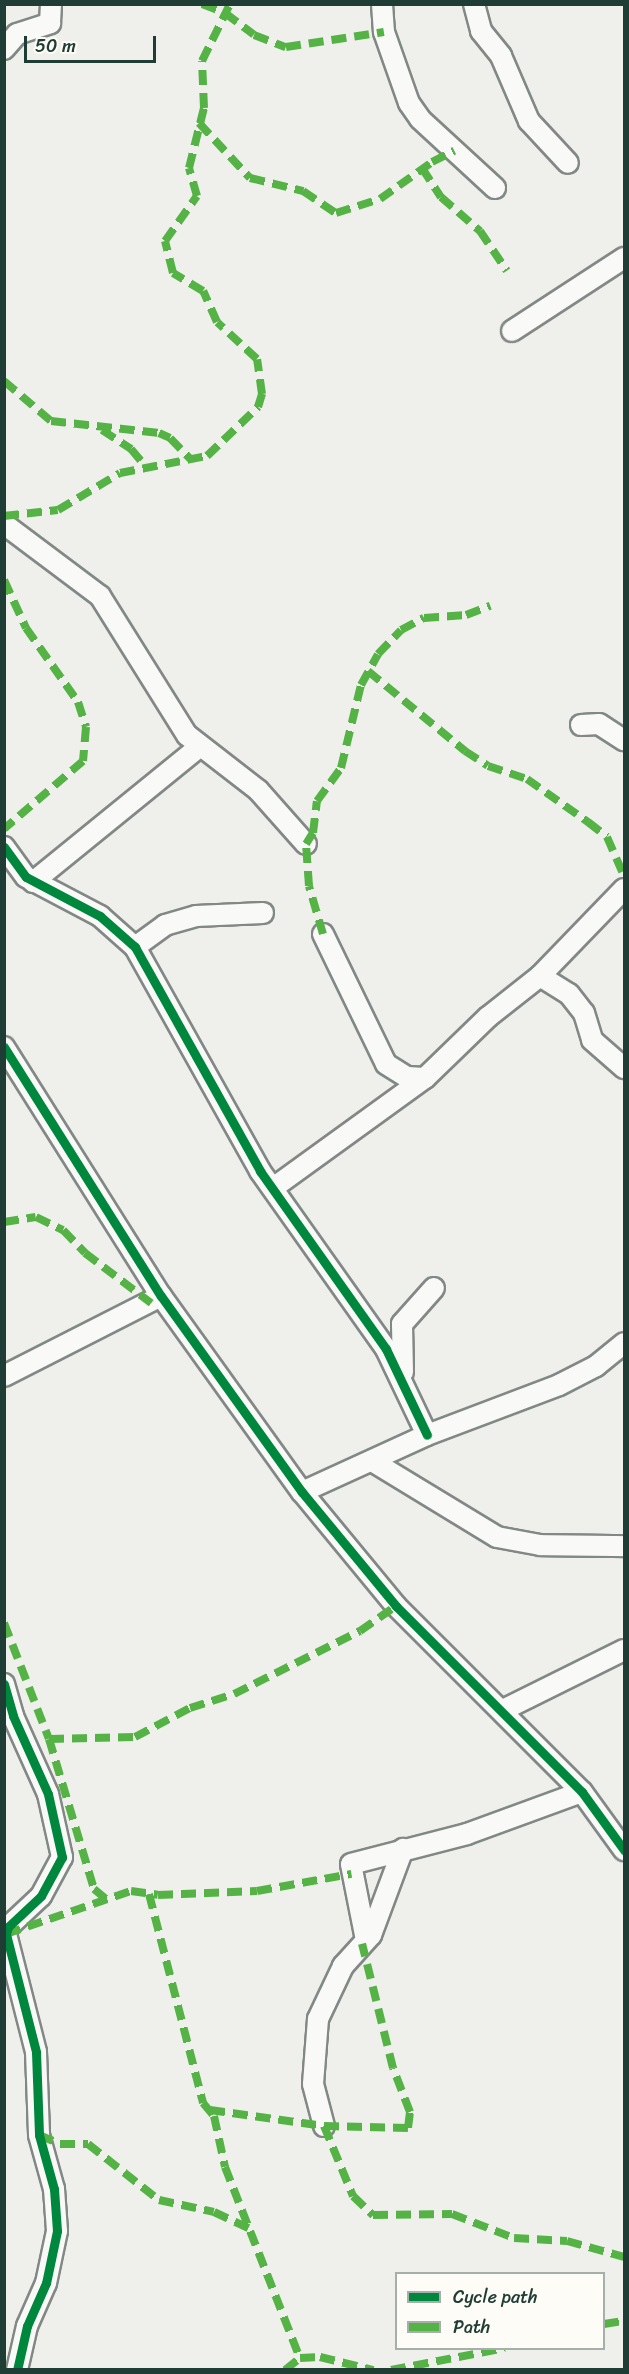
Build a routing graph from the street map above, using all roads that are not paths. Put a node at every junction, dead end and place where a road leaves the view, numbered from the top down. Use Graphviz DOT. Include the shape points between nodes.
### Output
graph roads {
  1 [pos="51,4"];
  2 [pos="382,4"];
  3 [pos="474,4"];
  4 [pos="4,49"];
  5 [pos="568,163"];
  6 [pos="495,188"];
  7 [pos="624,258"];
  8 [pos="512,332"];
  9 [pos="4,524"];
  10 [pos="581,725"];
  11 [pos="624,740"];
  12 [pos="199,747"];
  13 [pos="306,844"];
  14 [pos="4,847"];
  15 [pos="33,882"];
  16 [pos="624,889"];
  17 [pos="263,913"];
  18 [pos="323,934"];
  19 [pos="135,947"];
  20 [pos="540,976"];
  21 [pos="4,1047"];
  22 [pos="624,1068"];
  23 [pos="425,1078"];
  24 [pos="273,1188"];
  25 [pos="434,1288"];
  26 [pos="161,1296"];
  27 [pos="624,1343"];
  28 [pos="4,1376"];
  29 [pos="404,1380"];
  30 [pos="427,1434"];
  31 [pos="372,1461"];
  32 [pos="302,1492"];
  33 [pos="624,1546"];
  34 [pos="624,1650"];
  35 [pos="4,1684"];
  36 [pos="503,1710"];
  37 [pos="582,1792"];
  38 [pos="403,1849"];
  39 [pos="624,1850"];
  40 [pos="366,1940"];
  41 [pos="324,2126"];
  42 [pos="17,2370"];
  1 -- 4 [label="street" via="50,23 17,34"];
  2 -- 6 [label="street" via="384,32 409,103 420,119"];
  3 -- 5 [label="street" via="481,31 501,56 530,121"];
  7 -- 8 [label="street"];
  9 -- 12 [label="street" via="100,596"];
  10 -- 11 [label="street" via="599,724"];
  12 -- 13 [label="street" via="258,790"];
  12 -- 15 [label="street"];
  14 -- 15 [label="street"];
  15 -- 19 [label="street" via="100,916"];
  16 -- 20 [label="street"];
  17 -- 19 [label="street" via="196,916 165,925"];
  18 -- 23 [label="street" via="386,1064 406,1077"];
  19 -- 24 [label="street"];
  20 -- 22 [label="street" via="569,994 584,1013 592,1040"];
  20 -- 23 [label="street" via="488,1017"];
  21 -- 26 [label="street"];
  23 -- 24 [label="street"];
  24 -- 29 [label="street" via="362,1312"];
  25 -- 29 [label="street" via="402,1324"];
  26 -- 28 [label="street"];
  26 -- 32 [label="street"];
  27 -- 30 [label="street" via="596,1366 559,1385"];
  29 -- 30 [label="street"];
  30 -- 31 [label="street"];
  31 -- 32 [label="street"];
  31 -- 33 [label="street" via="497,1537 540,1545"];
  32 -- 36 [label="street" via="396,1606"];
  34 -- 36 [label="street"];
  35 -- 42 [label="street" via="13,1716 48,1794 62,1857 41,1896 8,1927 6,1934 36,2052 39,2135 54,2189 57,2231 46,2283 27,2326"];
  36 -- 37 [label="street"];
  37 -- 38 [label="street" via="467,1834"];
  37 -- 39 [label="street"];
  38 -- 40 [label="street"];
  38 -- 40 [label="street" via="351,1864"];
  40 -- 41 [label="street" via="343,1966 318,2019 313,2084"];
}
